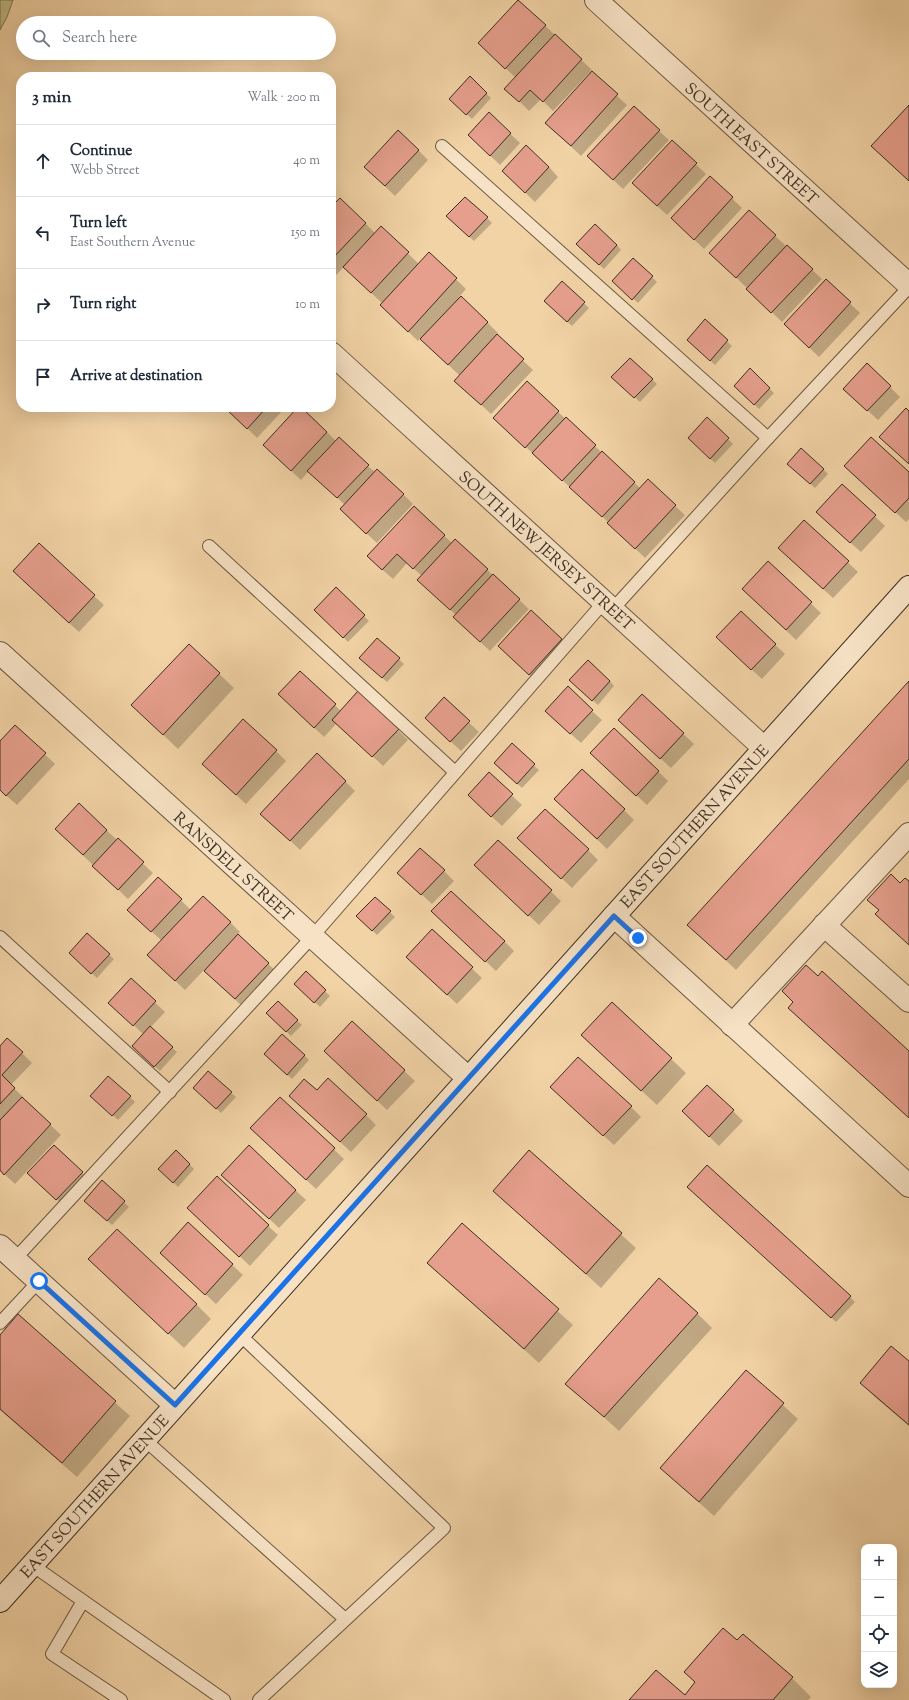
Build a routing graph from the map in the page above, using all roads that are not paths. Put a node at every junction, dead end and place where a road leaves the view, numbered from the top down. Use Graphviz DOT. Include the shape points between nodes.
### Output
graph roads {
  1 [pos="596,0"];
  2 [pos="442,146"];
  3 [pos="909,286"];
  4 [pos="336,358"];
  5 [pos="768,438"];
  6 [pos="209,546"];
  7 [pos="909,587"];
  8 [pos="608,606"];
  9 [pos="0,653"];
  10 [pos="764,748"];
  11 [pos="456,772"];
  12 [pos="909,834"];
  13 [pos="614,916"];
  14 [pos="824,925"];
  15 [pos="0,937"];
  16 [pos="312,937"];
  17 [pos="909,1001"];
  18 [pos="732,1025"];
  19 [pos="468,1078"];
  20 [pos="170,1092"];
  21 [pos="909,1186"];
  22 [pos="7,1253"];
  23 [pos="39,1281"];
  24 [pos="0,1323"];
  25 [pos="239,1334"];
  26 [pos="175,1405"];
  27 [pos="145,1440"];
  28 [pos="32,1565"];
  29 [pos="0,1601"];
  30 [pos="83,1601"];
  31 [pos="345,1619"];
  32 [pos="121,1700"];
  33 [pos="224,1700"];
  34 [pos="259,1700"];
  1 -- 3 [label="street, SOUTH EAST STREET"];
  2 -- 5 [label="lane"];
  3 -- 5 [label="lane"];
  4 -- 8 [label="street, SOUTH NEW JERSEY STREET"];
  5 -- 8 [label="lane"];
  6 -- 11 [label="lane"];
  7 -- 10 [label="street, EAST SOUTHERN AVENUE"];
  8 -- 10 [label="street, SOUTH NEW JERSEY STREET"];
  8 -- 11 [label="lane"];
  9 -- 16 [label="street, RANSDELL STREET"];
  10 -- 13 [label="street, EAST SOUTHERN AVENUE"];
  11 -- 16 [label="lane"];
  12 -- 14 [label="street"];
  13 -- 18 [label="street"];
  13 -- 19 [label="street, EAST SOUTHERN AVENUE"];
  14 -- 17 [label="street"];
  14 -- 18 [label="street"];
  15 -- 20 [label="lane"];
  16 -- 19 [label="street, RANSDELL STREET"];
  16 -- 20 [label="lane"];
  18 -- 21 [label="street"];
  19 -- 25 [label="street, EAST SOUTHERN AVENUE"];
  20 -- 22 [label="lane"];
  22 -- 23 [label="street"];
  23 -- 24 [label="lane"];
  23 -- 26 [label="street"];
  25 -- 26 [label="street, EAST SOUTHERN AVENUE"];
  25 -- 31 [label="lane" via="444,1528"];
  26 -- 27 [label="street, EAST SOUTHERN AVENUE"];
  27 -- 28 [label="street, EAST SOUTHERN AVENUE"];
  27 -- 31 [label="lane"];
  28 -- 29 [label="street, EAST SOUTHERN AVENUE"];
  28 -- 30 [label="lane"];
  30 -- 32 [label="lane" via="52,1654"];
  30 -- 33 [label="lane"];
  31 -- 34 [label="lane"];
}
